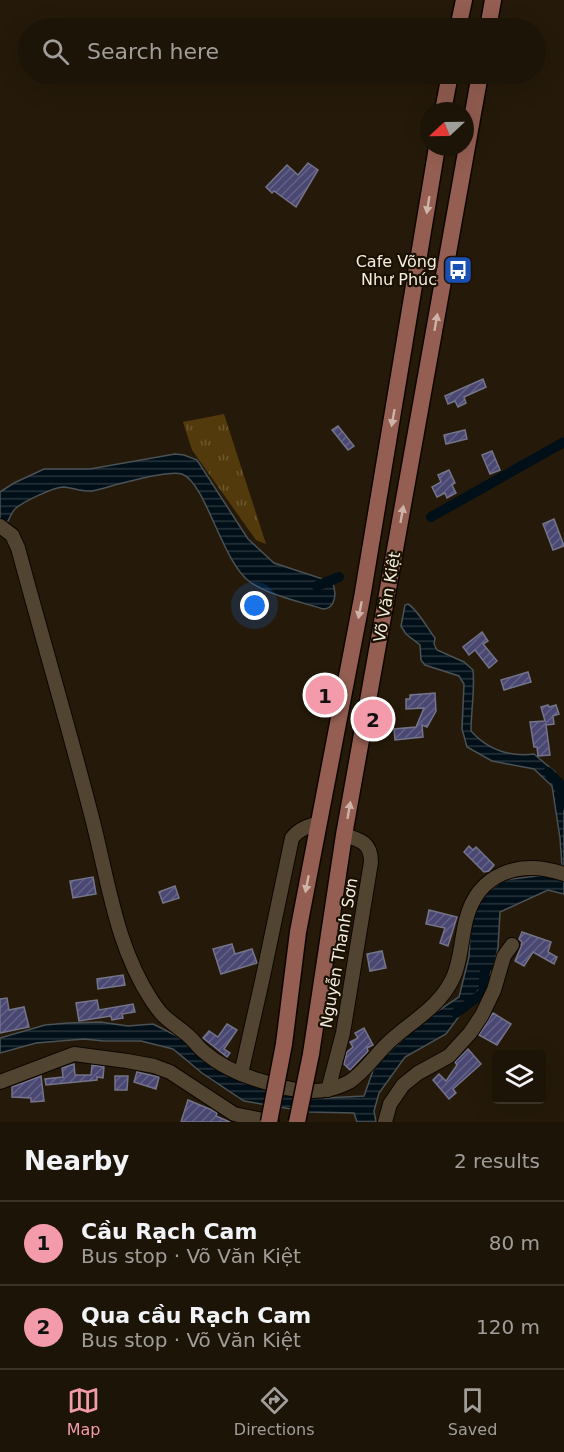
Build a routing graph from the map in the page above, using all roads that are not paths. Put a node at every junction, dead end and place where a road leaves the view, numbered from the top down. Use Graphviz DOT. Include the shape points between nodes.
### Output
graph roads {
  1 [pos="464,0"];
  2 [pos="493,0"];
  3 [pos="460,18"];
  4 [pos="490,18"];
  5 [pos="448,84"];
  6 [pos="478,84"];
  7 [pos="445,102"];
  8 [pos="436,156"];
  9 [pos="399,383"];
  10 [pos="424,390"];
  11 [pos="4,529"];
  12 [pos="319,823"];
  13 [pos="344,835"];
  14 [pos="560,873"];
  15 [pos="512,945"];
  16 [pos="241,1074"];
  17 [pos="0,1082"];
  18 [pos="328,1090"];
  19 [pos="270,1122"];
  20 [pos="297,1122"];
  21 [pos="385,1122"];
  1 -- 3 [label="main road"];
  2 -- 4 [label="main road"];
  5 -- 7 [label="main road"];
  10 -- 6 [label="main road, Võ Văn Kiệt, one-way"];
  8 -- 9 [label="main road, Võ Văn Kiệt, one-way"];
  9 -- 10 [label="main road"];
  9 -- 12 [label="main road, Võ Văn Kiệt, one-way"];
  13 -- 10 [label="main road, Võ Văn Kiệt, one-way"];
  11 -- 16 [label="street" via="18,548 91,811 112,907 131,962 165,1019 216,1061"];
  12 -- 16 [label="street" via="296,832 292,838"];
  12 -- 19 [label="main road, Võ Văn Kiệt, one-way, bridge" via="298,932"];
  13 -- 18 [label="street, Nguyễn Thanh Sơn" via="365,843 371,862 343,1033"];
  13 -- 20 [label="main road, Võ Văn Kiệt, bridge"];
  14 -- 18 [label="street" via="524,867 502,873 487,884 470,906 457,968 438,1001 351,1081"];
  15 -- 21 [label="street" via="504,956 495,990 470,1033 449,1056 403,1085 390,1104"];
  16 -- 18 [label="street" via="295,1090"];
  17 -- 19 [label="street" via="74,1054 127,1060 170,1072 234,1114"];
}
